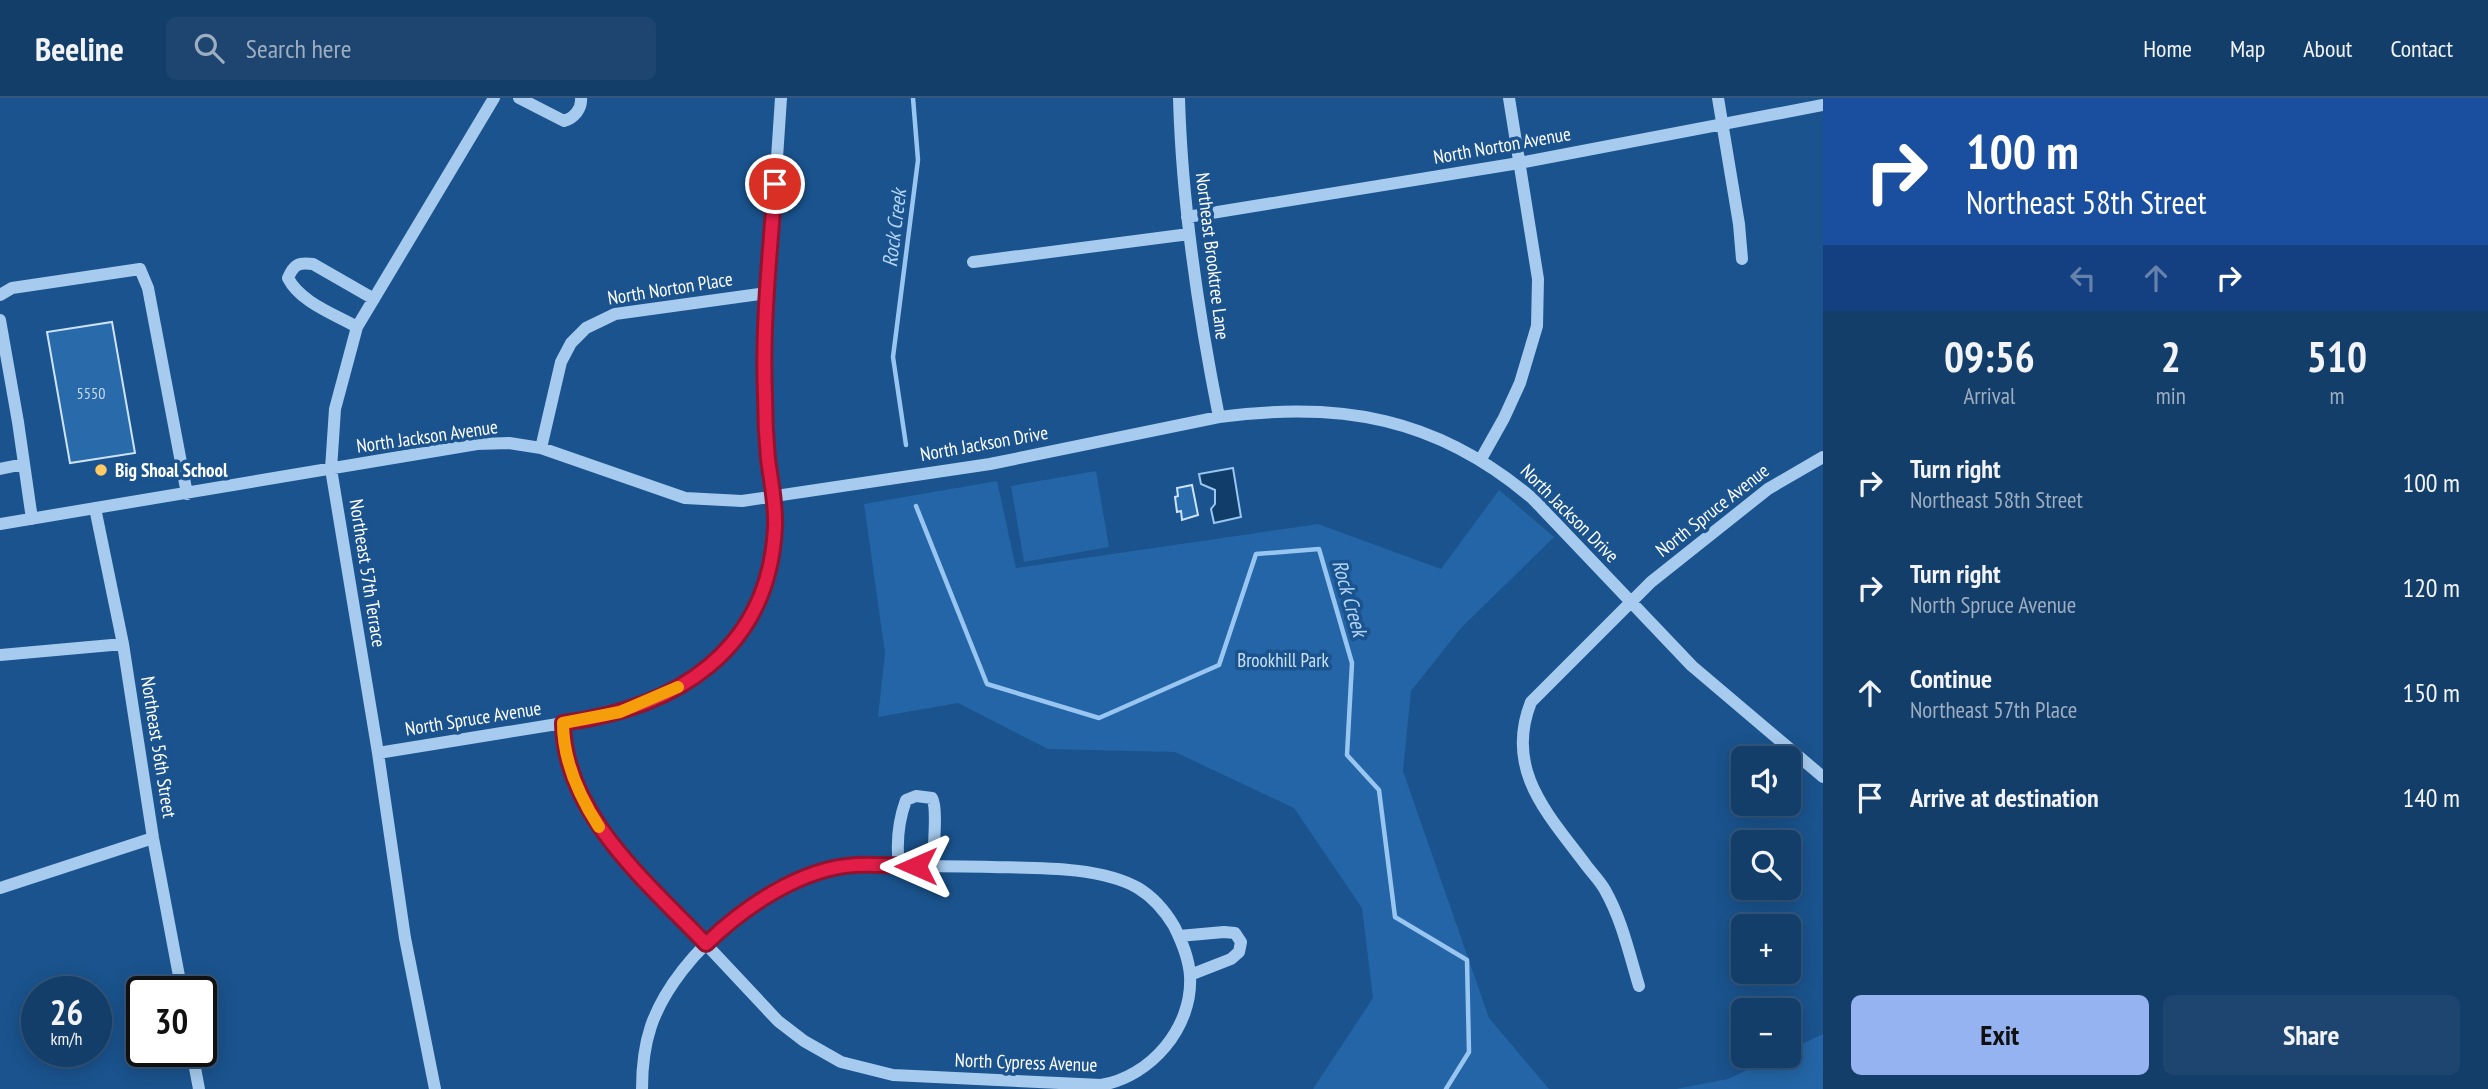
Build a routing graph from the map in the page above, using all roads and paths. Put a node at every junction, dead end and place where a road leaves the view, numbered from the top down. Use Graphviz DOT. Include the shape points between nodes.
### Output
graph roads {
  1 [pos="494,98"];
  2 [pos="519,98"];
  3 [pos="581,98"];
  4 [pos="781,98"];
  5 [pos="1178,98"];
  6 [pos="1509,98"];
  7 [pos="1718,98"];
  8 [pos="1823,105"];
  9 [pos="1722,123"];
  10 [pos="1518,163"];
  11 [pos="1188,217"];
  12 [pos="1189,233"];
  13 [pos="1742,259"];
  14 [pos="973,262"];
  15 [pos="767,293"];
  16 [pos="0,295"];
  17 [pos="374,299"];
  18 [pos="0,320"];
  19 [pos="357,327"];
  20 [pos="1219,417"];
  21 [pos="541,448"];
  22 [pos="1823,457"];
  23 [pos="1481,459"];
  24 [pos="24,464"];
  25 [pos="0,469"];
  26 [pos="331,470"];
  27 [pos="896,478"];
  28 [pos="187,494"];
  29 [pos="774,498"];
  30 [pos="95,508"];
  31 [pos="32,519"];
  32 [pos="0,524"];
  33 [pos="1631,602"];
  34 [pos="123,644"];
  35 [pos="0,655"];
  36 [pos="563,723"];
  37 [pos="378,752"];
  38 [pos="1823,777"];
  39 [pos="153,838"];
  40 [pos="899,866"];
  41 [pos="933,866"];
  42 [pos="0,888"];
  43 [pos="1179,936"];
  44 [pos="706,944"];
  45 [pos="1190,975"];
  46 [pos="178,976"];
  47 [pos="1639,986"];
  48 [pos="195,1067"];
  49 [pos="923,1083"];
  50 [pos="199,1089"];
  51 [pos="435,1089"];
  52 [pos="642,1089"];
  1 -- 17 [label="street, Northeast 57th Terrace"];
  2 -- 3 [label="street" via="564,121 576,113"];
  4 -- 15 [label="street, North Spruce Avenue"];
  5 -- 11 [label="street, Northeast Brooktree Lane"];
  6 -- 10 [label="street"];
  7 -- 9 [label="street"];
  8 -- 9 [label="street, North Norton Avenue"];
  9 -- 10 [label="street, North Norton Avenue"];
  9 -- 13 [label="street"];
  10 -- 11 [label="street, North Norton Avenue"];
  10 -- 23 [label="street" via="1538,279 1537,326 1520,383"];
  11 -- 12 [label="street, Northeast Brooktree Lane"];
  12 -- 14 [label="street"];
  12 -- 20 [label="street, Northeast Brooktree Lane"];
  15 -- 21 [label="street, North Norton Place" via="615,314 586,328 561,362"];
  15 -- 29 [label="street, North Spruce Avenue" via="765,393"];
  16 -- 28 [label="street" via="12,288 140,269 148,288"];
  17 -- 19 [label="street, Northeast 57th Terrace"];
  17 -- 19 [label="street" via="313,264 302,262 291,271 292,286"];
  18 -- 24 [label="street"];
  19 -- 26 [label="street, Northeast 57th Terrace" via="335,409"];
  20 -- 23 [label="street, North Jackson Drive" via="1300,411 1376,419 1443,439"];
  20 -- 27 [label="street, North Jackson Drive" via="990,464"];
  21 -- 26 [label="street, North Jackson Avenue" via="477,444"];
  21 -- 29 [label="street, North Jackson Avenue" via="685,498"];
  22 -- 33 [label="street, North Spruce Avenue" via="1768,489"];
  23 -- 33 [label="street, North Jackson Drive" via="1533,499"];
  24 -- 25 [label="street"];
  24 -- 31 [label="street"];
  26 -- 28 [label="street, North Jackson Avenue"];
  26 -- 37 [label="street, Northeast 57th Terrace"];
  27 -- 29 [label="street, North Jackson Avenue"];
  28 -- 30 [label="street, North Jackson Avenue"];
  29 -- 36 [label="street, North Spruce Avenue" via="769,569 750,620 732,647 657,698 620,712"];
  30 -- 31 [label="street, North Jackson Avenue"];
  30 -- 34 [label="street, Northeast 56th Street"];
  31 -- 32 [label="street, North Jackson Avenue"];
  33 -- 38 [label="street, North Jackson Drive" via="1692,666"];
  33 -- 47 [label="street, North Spruce Avenue" via="1531,702 1522,733 1522,754 1535,795 1614,906"];
  34 -- 35 [label="street"];
  34 -- 39 [label="street, Northeast 56th Street"];
  36 -- 37 [label="street, North Spruce Avenue"];
  36 -- 44 [label="street, North Cypress Avenue" via="568,762 597,825"];
  37 -- 51 [label="street, Northeast 57th Terrace" via="405,938"];
  39 -- 42 [label="street"];
  39 -- 46 [label="street, Northeast 56th Street"];
  40 -- 41 [label="street, North Cypress Avenue"];
  40 -- 41 [label="street" via="900,817 906,800 916,796 932,798 936,804"];
  40 -- 44 [label="street, North Cypress Avenue" via="854,865 802,879 754,904"];
  41 -- 43 [label="street, North Cypress Avenue" via="1056,869 1117,878 1146,894 1169,917"];
  43 -- 45 [label="street, North Cypress Avenue"];
  43 -- 45 [label="street" via="1235,933 1241,942 1239,953 1231,959"];
  44 -- 49 [label="street, North Cypress Avenue" via="778,1021 803,1041 862,1069"];
  44 -- 52 [label="street, North Cypress Avenue" via="660,1005 645,1047"];
  45 -- 49 [label="street, North Cypress Avenue" via="1186,1010 1178,1028 1153,1060 1129,1077 1101,1085"];
  48 -- 50 [label="street"];
}
